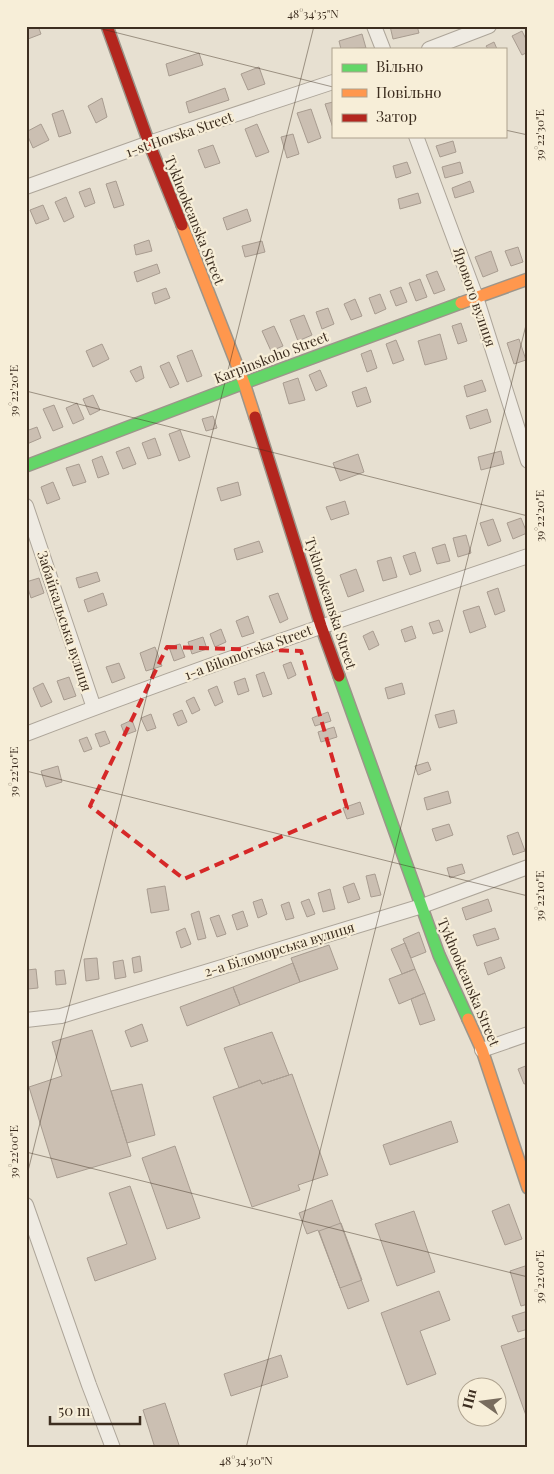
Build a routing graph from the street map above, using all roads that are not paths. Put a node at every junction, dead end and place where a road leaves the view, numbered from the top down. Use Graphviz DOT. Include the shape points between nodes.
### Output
graph roads {
  1 [pos="107,26"];
  2 [pos="374,26"];
  3 [pos="489,26"];
  4 [pos="383,48"];
  5 [pos="432,48"];
  6 [pos="332,82"];
  7 [pos="417,138"];
  8 [pos="149,143"];
  9 [pos="26,187"];
  10 [pos="528,279"];
  11 [pos="476,297"];
  12 [pos="244,383"];
  13 [pos="528,460"];
  14 [pos="26,466"];
  15 [pos="26,506"];
  16 [pos="528,556"];
  17 [pos="321,626"];
  18 [pos="94,708"];
  19 [pos="26,734"];
  20 [pos="528,867"];
  21 [pos="422,906"];
  22 [pos="26,1020"];
  23 [pos="528,1034"];
  24 [pos="482,1050"];
  25 [pos="528,1188"];
  26 [pos="26,1205"];
  27 [pos="113,1448"];
  1 -- 8 [label="street, Tykhookeanska Street"];
  2 -- 4 [label="street"];
  3 -- 5 [label="street"];
  6 -- 8 [label="street, 1-st Horska Street"];
  7 -- 11 [label="street, Ярового вулиця"];
  8 -- 9 [label="street, 1-st Horska Street"];
  8 -- 12 [label="street, Tykhookeanska Street"];
  10 -- 11 [label="street, Karpinskoho Street"];
  11 -- 12 [label="street, Karpinskoho Street"];
  11 -- 13 [label="street, Ярового вулиця"];
  12 -- 14 [label="street, Karpinskoho Street"];
  12 -- 17 [label="street, Tykhookeanska Street"];
  15 -- 18 [label="street, Забайкальська вулиця"];
  16 -- 17 [label="street, 1-a Bilomorska Street"];
  17 -- 18 [label="street, 1-a Bilomorska Street"];
  17 -- 21 [label="street, Tykhookeanska Street"];
  18 -- 19 [label="street, 1-a Bilomorska Street"];
  20 -- 21 [label="street, 2-а Біломорська вулиця"];
  21 -- 22 [label="street, 2-а Біломорська вулиця" via="61,1016"];
  21 -- 24 [label="street, Tykhookeanska Street" via="439,955"];
  23 -- 24 [label="street"];
  24 -- 25 [label="street, Tykhookeanska Street"];
  26 -- 27 [label="street"];
}
